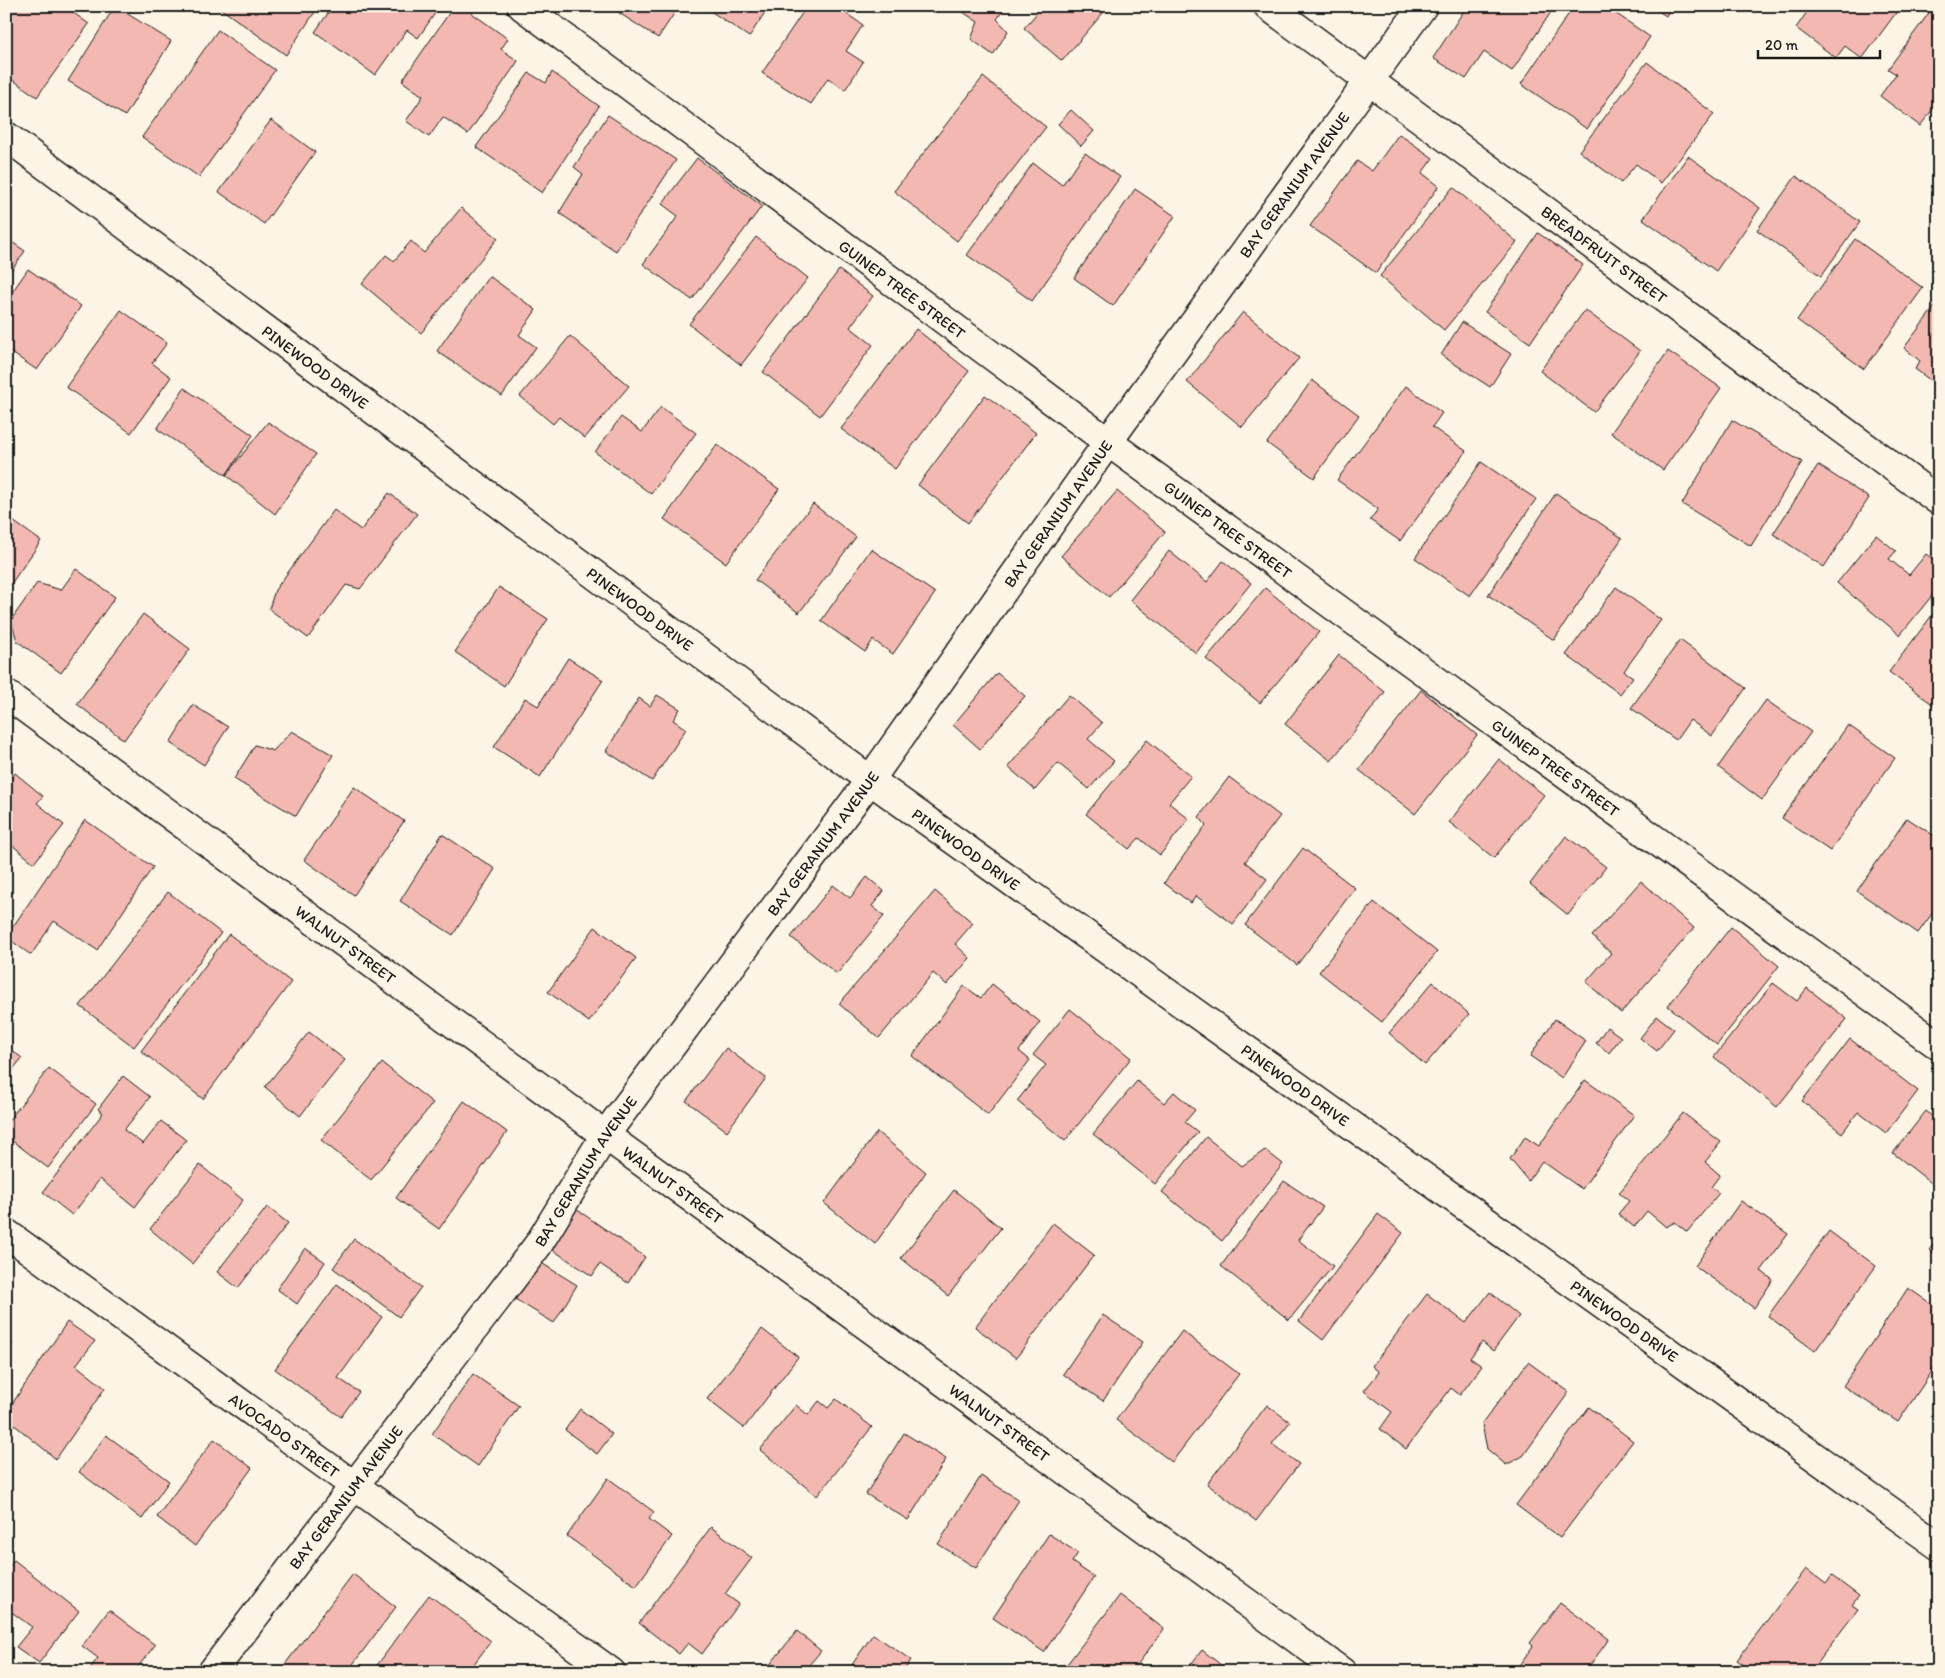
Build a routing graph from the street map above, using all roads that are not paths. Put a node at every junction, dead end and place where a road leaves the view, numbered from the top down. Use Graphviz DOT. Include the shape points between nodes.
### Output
graph roads {
  1 [pos="522,6"];
  2 [pos="1268,6"];
  3 [pos="1423,6"];
  4 [pos="1369,80"];
  5 [pos="6,136"];
  6 [pos="1108,442"];
  7 [pos="1939,502"];
  8 [pos="6,694"];
  9 [pos="870,780"];
  10 [pos="1939,1046"];
  11 [pos="605,1135"];
  12 [pos="6,1233"];
  13 [pos="352,1486"];
  14 [pos="1939,1546"];
  15 [pos="212,1672"];
  16 [pos="611,1672"];
  17 [pos="1342,1672"];
  1 -- 6 [label="street, GUINEP TREE STREET"];
  2 -- 4 [label="street, BREADFRUIT STREET"];
  3 -- 4 [label="street, BAY GERANIUM AVENUE"];
  4 -- 6 [label="street, BAY GERANIUM AVENUE"];
  4 -- 7 [label="street, BREADFRUIT STREET"];
  5 -- 9 [label="street, PINEWOOD DRIVE"];
  6 -- 9 [label="street, BAY GERANIUM AVENUE"];
  6 -- 10 [label="street, GUINEP TREE STREET"];
  8 -- 11 [label="street, WALNUT STREET"];
  9 -- 11 [label="street, BAY GERANIUM AVENUE"];
  9 -- 14 [label="street, PINEWOOD DRIVE"];
  11 -- 13 [label="street, BAY GERANIUM AVENUE" via="538,1245"];
  11 -- 17 [label="street, WALNUT STREET"];
  12 -- 13 [label="street, AVOCADO STREET"];
  13 -- 15 [label="street, BAY GERANIUM AVENUE"];
  13 -- 16 [label="street, AVOCADO STREET"];
}
